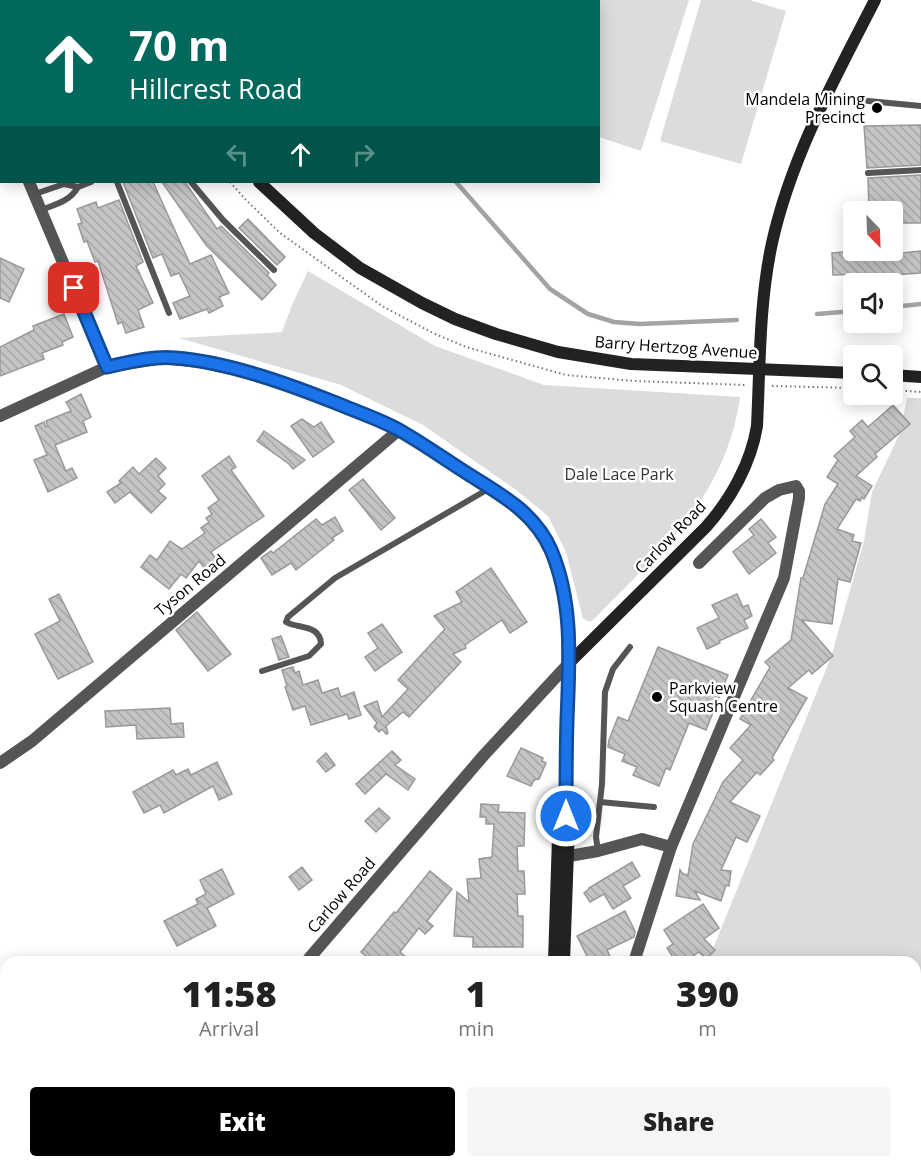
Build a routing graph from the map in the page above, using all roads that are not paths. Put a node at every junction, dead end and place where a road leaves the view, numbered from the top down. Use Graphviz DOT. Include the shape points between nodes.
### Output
graph roads {
  1 [pos="876,0"];
  2 [pos="825,97"];
  3 [pos="921,106"];
  4 [pos="921,170"];
  5 [pos="868,173"];
  6 [pos="29,183"];
  7 [pos="89,183"];
  8 [pos="117,183"];
  9 [pos="192,183"];
  10 [pos="259,183"];
  11 [pos="78,187"];
  12 [pos="34,194"];
  13 [pos="41,210"];
  14 [pos="274,270"];
  15 [pos="169,313"];
  16 [pos="107,367"];
  17 [pos="843,373"];
  18 [pos="903,376"];
  19 [pos="921,377"];
  20 [pos="0,416"];
  21 [pos="399,430"];
  22 [pos="490,488"];
  23 [pos="699,563"];
  24 [pos="630,647"];
  25 [pos="570,662"];
  26 [pos="262,671"];
  27 [pos="0,763"];
  28 [pos="600,802"];
  29 [pos="654,807"];
  30 [pos="671,847"];
  31 [pos="598,851"];
  32 [pos="563,855"];
  33 [pos="311,956"];
  34 [pos="555,956"];
  35 [pos="564,956"];
  36 [pos="636,956"];
  1 -- 2 [label="street, Carlow Road"];
  2 -- 3 [label="lane"];
  2 -- 25 [label="street, Carlow Road" via="788,185 771,246 764,292 757,426 743,471 714,518"];
  4 -- 5 [label="lane"];
  6 -- 12 [label="street"];
  7 -- 11 [label="lane"];
  8 -- 15 [label="lane"];
  9 -- 14 [label="lane"];
  10 -- 17 [label="street, Barry Hertzog Avenue" via="360,268 447,315 496,334 558,352 631,364"];
  11 -- 12 [label="lane" via="64,184"];
  11 -- 13 [label="lane" via="67,200"];
  12 -- 13 [label="street"];
  13 -- 16 [label="street"];
  16 -- 20 [label="street"];
  16 -- 21 [label="street" via="163,358 200,362 301,389"];
  18 -- 19 [label="street"];
  21 -- 22 [label="street"];
  21 -- 27 [label="street, Tyson Road" via="32,741"];
  22 -- 25 [label="street" via="526,514 551,551 565,598"];
  22 -- 26 [label="lane" via="335,578 286,622 316,632 321,644 309,656"];
  23 -- 30 [label="street" via="765,498 796,486 799,498 784,578"];
  24 -- 28 [label="lane" via="613,669 604,692"];
  25 -- 32 [label="street" via="566,816 569,823"];
  25 -- 33 [label="street, Carlow Road" via="484,755"];
  28 -- 29 [label="lane"];
  28 -- 31 [label="lane"];
  30 -- 31 [label="street" via="642,839"];
  30 -- 36 [label="street"];
  31 -- 32 [label="street"];
  32 -- 34 [label="street"];
  32 -- 35 [label="street"];
}
